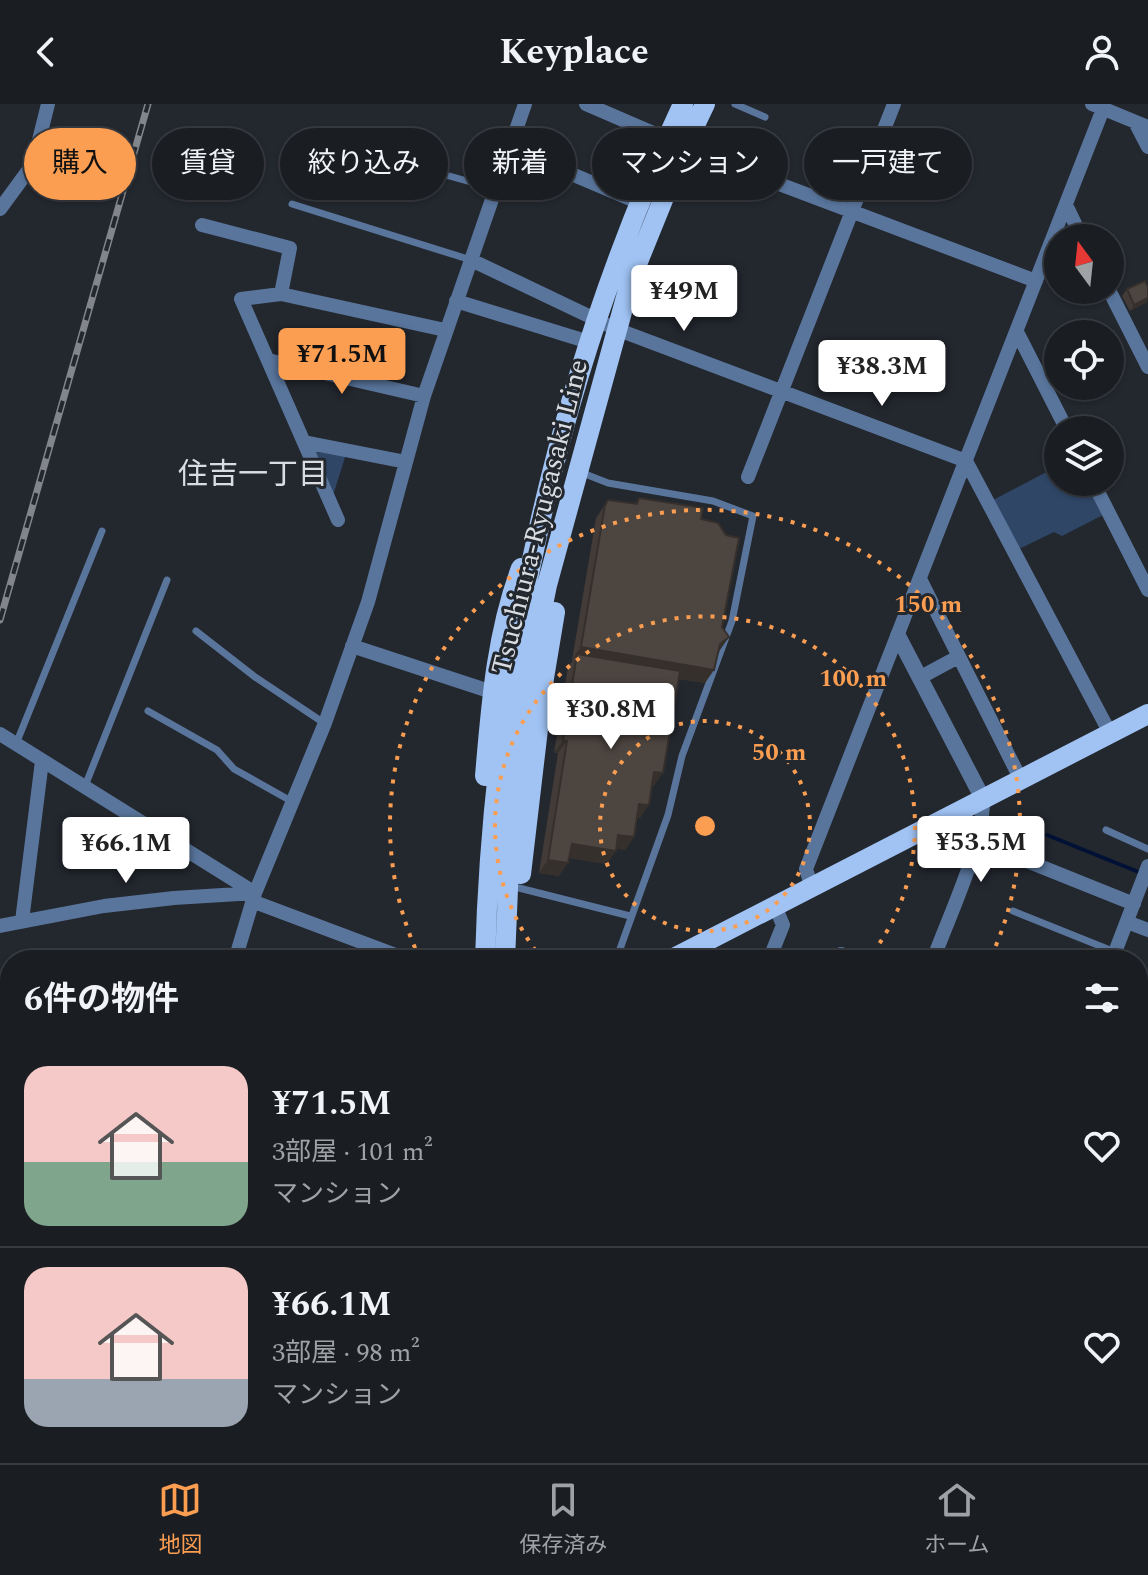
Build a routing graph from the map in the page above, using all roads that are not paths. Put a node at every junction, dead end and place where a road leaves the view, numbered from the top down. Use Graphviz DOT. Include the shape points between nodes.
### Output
graph roads {
  1 [pos="48,104"];
  2 [pos="525,104"];
  3 [pos="586,104"];
  4 [pos="683,104"];
  5 [pos="705,104"];
  6 [pos="735,104"];
  7 [pos="894,104"];
  8 [pos="1098,106"];
  9 [pos="765,117"];
  10 [pos="1141,124"];
  11 [pos="517,128"];
  12 [pos="639,128"];
  13 [pos="678,128"];
  14 [pos="687,128"];
  15 [pos="1148,147"];
  16 [pos="576,176"];
  17 [pos="788,187"];
  18 [pos="492,200"];
  19 [pos="642,200"];
  20 [pos="657,200"];
  21 [pos="640,203"];
  22 [pos="292,204"];
  23 [pos="1066,205"];
  24 [pos="0,209"];
  25 [pos="852,212"];
  26 [pos="1075,224"];
  27 [pos="202,225"];
  28 [pos="471,260"];
  29 [pos="1036,281"];
  30 [pos="281,294"];
  31 [pos="456,301"];
  32 [pos="1116,304"];
  33 [pos="597,318"];
  34 [pos="616,329"];
  35 [pos="445,330"];
  36 [pos="1017,332"];
  37 [pos="589,342"];
  38 [pos="268,360"];
  39 [pos="1148,367"];
  40 [pos="783,390"];
  41 [pos="424,396"];
  42 [pos="1060,416"];
  43 [pos="304,442"];
  44 [pos="966,461"];
  45 [pos="406,462"];
  46 [pos="578,471"];
  47 [pos="748,477"];
  48 [pos="1100,496"];
  49 [pos="541,516"];
  50 [pos="566,517"];
  51 [pos="338,520"];
  52 [pos="102,531"];
  53 [pos="920,579"];
  54 [pos="167,580"];
  55 [pos="1148,590"];
  56 [pos="196,631"];
  57 [pos="898,636"];
  58 [pos="352,646"];
  59 [pos="958,657"];
  60 [pos="921,677"];
  61 [pos="519,678"];
  62 [pos="492,692"];
  63 [pos="148,711"];
  64 [pos="1148,714"];
  65 [pos="325,723"];
  66 [pos="1110,733"];
  67 [pos="0,734"];
  68 [pos="16,744"];
  69 [pos="42,761"];
  70 [pos="1021,780"];
  71 [pos="85,788"];
  72 [pos="983,799"];
  73 [pos="291,801"];
  74 [pos="1106,830"];
  75 [pos="977,841"];
  76 [pos="1148,849"];
  77 [pos="1148,866"];
  78 [pos="519,888"];
  79 [pos="812,888"];
  80 [pos="254,897"];
  81 [pos="1134,904"];
  82 [pos="775,906"];
  83 [pos="1013,911"];
  84 [pos="630,916"];
  85 [pos="22,921"];
  86 [pos="1127,922"];
  87 [pos="0,926"];
  88 [pos="1148,930"];
  89 [pos="238,950"];
  90 [pos="384,950"];
  91 [pos="475,950"];
  92 [pos="486,950"];
  93 [pos="505,950"];
  94 [pos="516,950"];
  95 [pos="619,950"];
  96 [pos="689,950"];
  97 [pos="773,950"];
  98 [pos="937,950"];
  99 [pos="1100,950"];
  100 [pos="1115,950"];
  1 -- 24 [label="street" via="33,164"];
  2 -- 11 [label="street"];
  3 -- 12 [label="street"];
  4 -- 13 [label="main road, Tsuchiura-Ryugasaki Line"];
  5 -- 14 [label="main road, Tsuchiura-Ryugasaki Line"];
  6 -- 9 [label="lane"];
  7 -- 25 [label="street"];
  8 -- 10 [label="street"];
  8 -- 23 [label="street"];
  10 -- 15 [label="street"];
  16 -- 21 [label="street"];
  17 -- 25 [label="street"];
  18 -- 28 [label="street"];
  19 -- 21 [label="main road, Tsuchiura-Ryugasaki Line"];
  20 -- 34 [label="main road, Tsuchiura-Ryugasaki Line"];
  21 -- 33 [label="main road, Tsuchiura-Ryugasaki Line"];
  22 -- 28 [label="lane"];
  23 -- 26 [label="street"];
  23 -- 29 [label="street"];
  25 -- 29 [label="street"];
  25 -- 40 [label="street"];
  27 -- 30 [label="street" via="290,248"];
  28 -- 31 [label="street"];
  28 -- 33 [label="street"];
  29 -- 36 [label="street"];
  30 -- 35 [label="street"];
  30 -- 38 [label="street" via="241,299"];
  31 -- 35 [label="street"];
  31 -- 37 [label="street"];
  32 -- 39 [label="street"];
  33 -- 34 [label="street"];
  33 -- 37 [label="main road, Tsuchiura-Ryugasaki Line"];
  34 -- 40 [label="street"];
  34 -- 46 [label="main road, Tsuchiura-Ryugasaki Line"];
  35 -- 41 [label="street"];
  36 -- 42 [label="street"];
  36 -- 44 [label="street"];
  37 -- 49 [label="main road, Tsuchiura-Ryugasaki Line"];
  38 -- 41 [label="street"];
  38 -- 43 [label="street"];
  40 -- 44 [label="street"];
  40 -- 47 [label="street"];
  41 -- 45 [label="street"];
  43 -- 45 [label="street"];
  43 -- 51 [label="street"];
  44 -- 53 [label="street"];
  44 -- 66 [label="street"];
  45 -- 58 [label="street"];
  46 -- 50 [label="main road, Tsuchiura-Ryugasaki Line"];
  46 -- 84 [label="lane" via="608,483 713,501 753,516 732,621"];
  48 -- 55 [label="street"];
  49 -- 61 [label="main road, Tsuchiura-Ryugasaki Line"];
  49 -- 62 [label="main road" via="510,597"];
  50 -- 61 [label="main road, Tsuchiura-Ryugasaki Line"];
  50 -- 78 [label="main road"];
  52 -- 68 [label="lane"];
  53 -- 57 [label="street"];
  53 -- 59 [label="street"];
  54 -- 71 [label="lane"];
  56 -- 65 [label="lane"];
  57 -- 60 [label="street"];
  57 -- 79 [label="street" via="806,869"];
  58 -- 62 [label="street"];
  58 -- 65 [label="street"];
  59 -- 60 [label="street"];
  59 -- 70 [label="street"];
  60 -- 72 [label="street"];
  61 -- 92 [label="main road, Tsuchiura-Ryugasaki Line" via="492,820"];
  61 -- 93 [label="main road, Tsuchiura-Ryugasaki Line"];
  62 -- 91 [label="main road"];
  63 -- 73 [label="lane"];
  64 -- 66 [label="main road"];
  65 -- 73 [label="street"];
  66 -- 70 [label="main road"];
  67 -- 68 [label="street"];
  68 -- 69 [label="street"];
  69 -- 71 [label="street"];
  69 -- 85 [label="street"];
  70 -- 72 [label="main road"];
  71 -- 80 [label="street"];
  72 -- 75 [label="street"];
  72 -- 79 [label="main road"];
  73 -- 80 [label="street"];
  74 -- 76 [label="lane"];
  75 -- 81 [label="street"];
  75 -- 98 [label="street"];
  77 -- 81 [label="street"];
  78 -- 84 [label="lane"];
  78 -- 94 [label="main road"];
  79 -- 82 [label="main road"];
  80 -- 85 [label="street" via="174,898"];
  80 -- 89 [label="street"];
  80 -- 90 [label="street"];
  81 -- 86 [label="street"];
  82 -- 96 [label="main road"];
  82 -- 97 [label="street" via="783,925"];
  83 -- 99 [label="lane"];
  84 -- 95 [label="lane"];
  85 -- 87 [label="street"];
  86 -- 88 [label="street"];
  86 -- 100 [label="street"];
}
